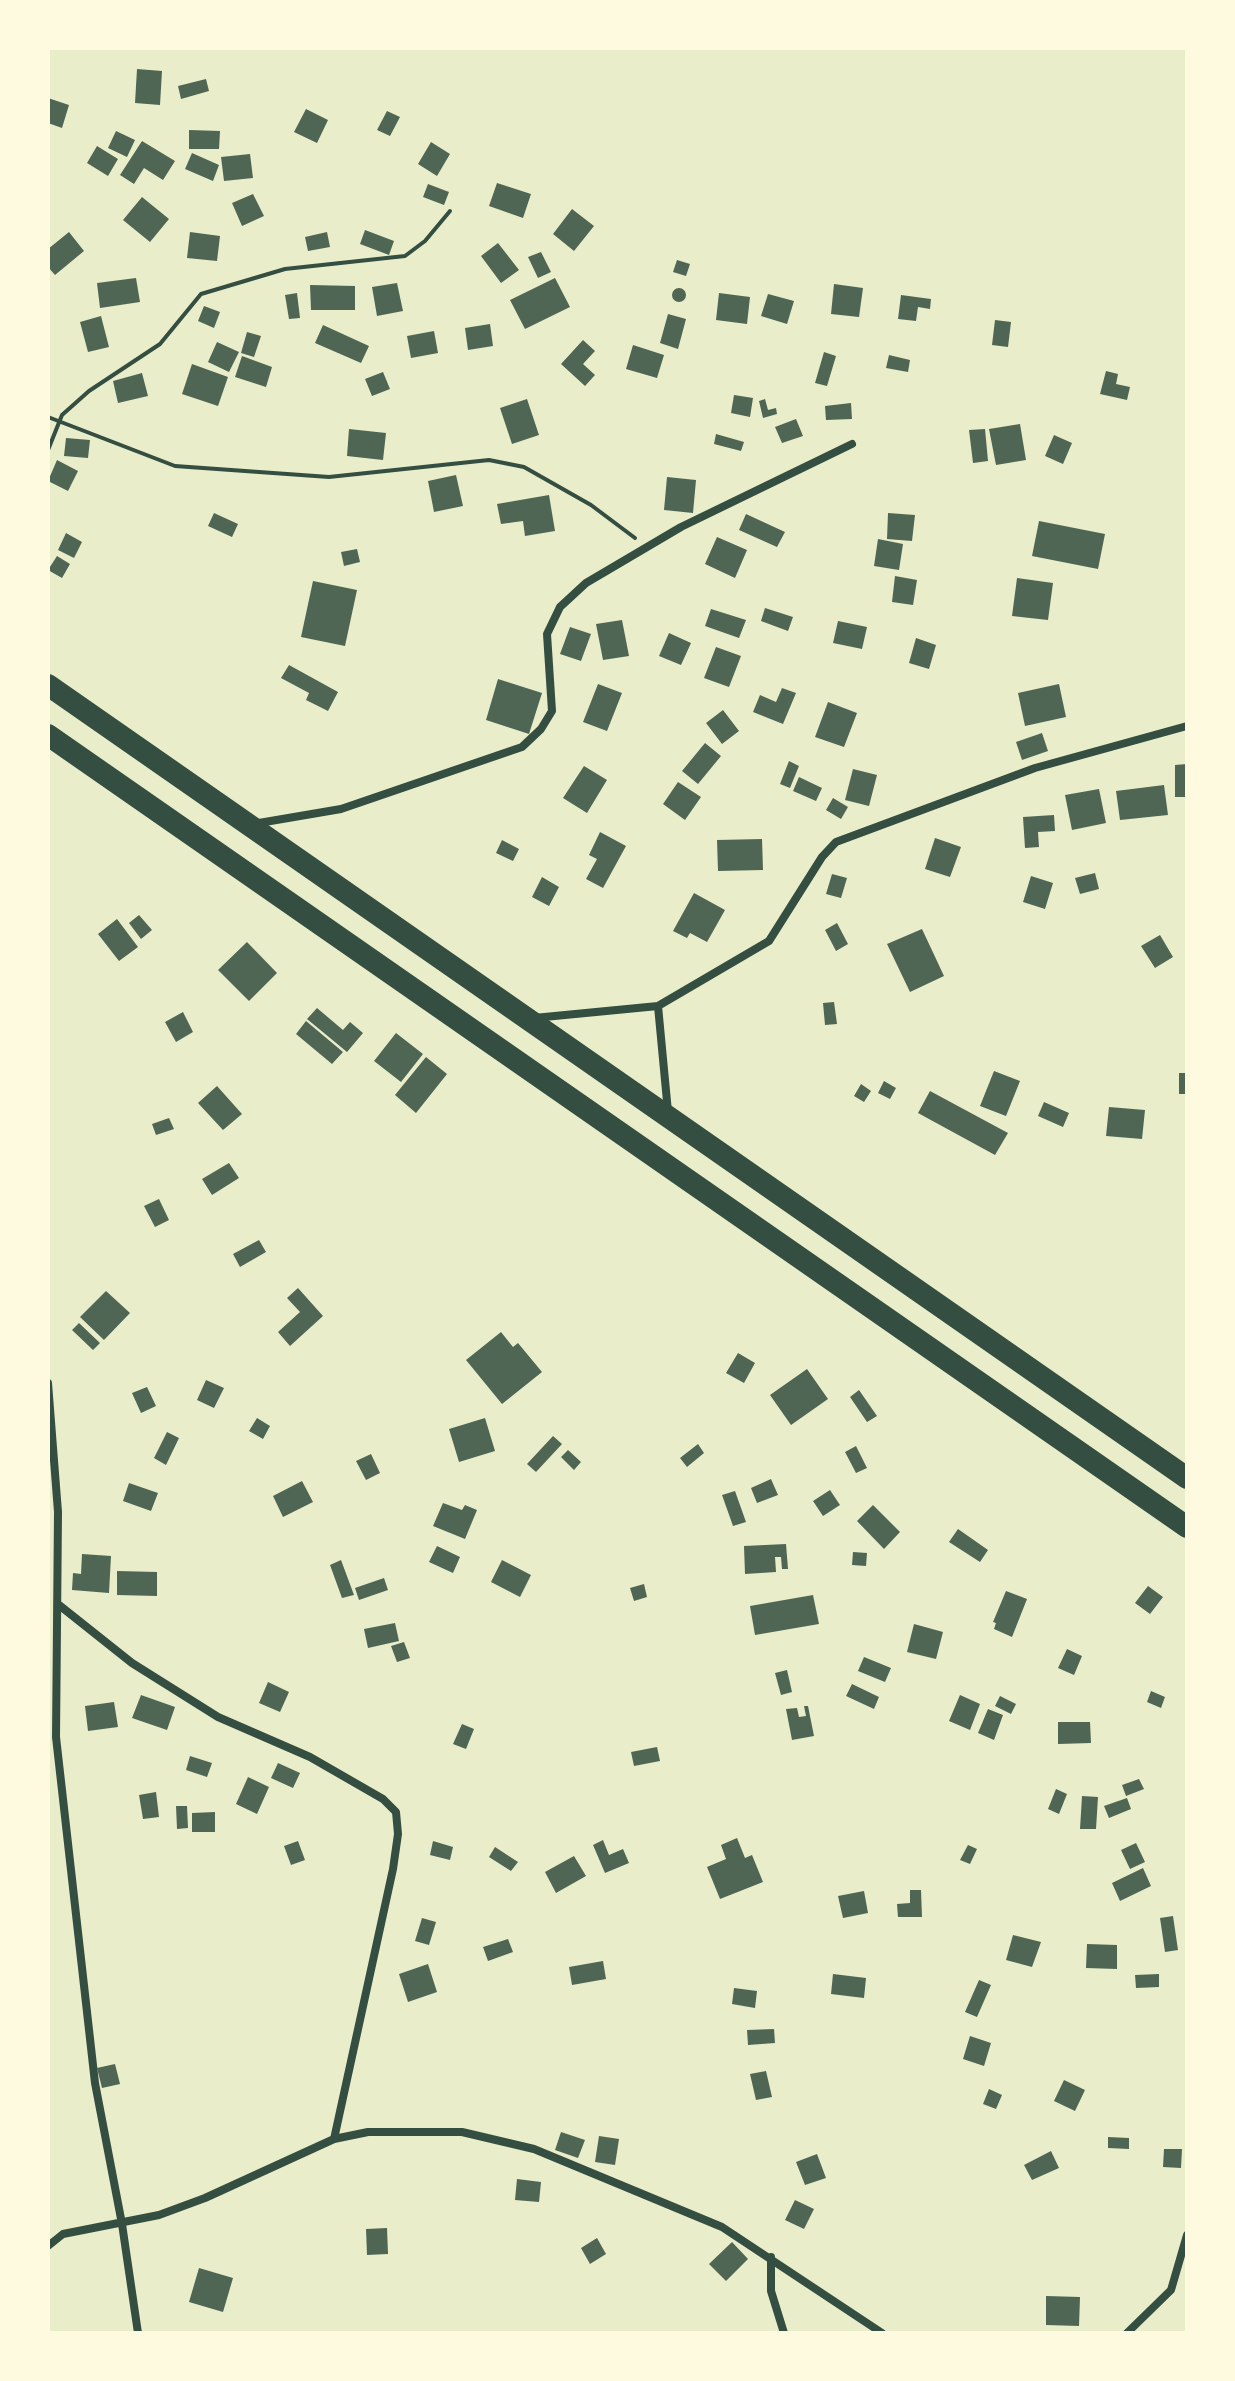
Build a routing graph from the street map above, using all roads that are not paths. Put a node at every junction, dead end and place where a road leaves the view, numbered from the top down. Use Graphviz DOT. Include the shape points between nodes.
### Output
graph roads {
  1 [pos="852,444"];
  2 [pos="48,685"];
  3 [pos="1187,726"];
  4 [pos="48,735"];
  5 [pos="249,824"];
  6 [pos="658,1006"];
  7 [pos="524,1018"];
  8 [pos="668,1115"];
  9 [pos="48,1383"];
  10 [pos="1187,1478"];
  11 [pos="1187,1527"];
  12 [pos="59,1605"];
  13 [pos="334,2139"];
  14 [pos="122,2224"];
  15 [pos="1187,2235"];
  16 [pos="48,2246"];
  17 [pos="771,2257"];
  18 [pos="138,2333"];
  19 [pos="784,2333"];
  20 [pos="882,2333"];
  21 [pos="1127,2333"];
  1 -- 5 [label="street" via="586,583 560,607 547,634 552,711 522,747 341,809"];
  2 -- 5 [label="highway"];
  3 -- 6 [label="street" via="1035,768 836,842 769,941"];
  4 -- 11 [label="highway"];
  5 -- 7 [label="highway"];
  6 -- 7 [label="street"];
  6 -- 8 [label="street"];
  7 -- 8 [label="highway"];
  8 -- 10 [label="highway"];
  9 -- 12 [label="street"];
  12 -- 13 [label="street" via="132,1663 207,1710 310,1757 396,1812 393,1869"];
  12 -- 14 [label="street" via="56,1737 95,2083"];
  13 -- 14 [label="street" via="205,2198"];
  13 -- 17 [label="street" via="368,2132 462,2132 504,2139 670,2204"];
  14 -- 16 [label="street" via="63,2234"];
  14 -- 18 [label="street"];
  15 -- 21 [label="street" via="1171,2290"];
  17 -- 19 [label="street" via="771,2291"];
  17 -- 20 [label="street"];
}
